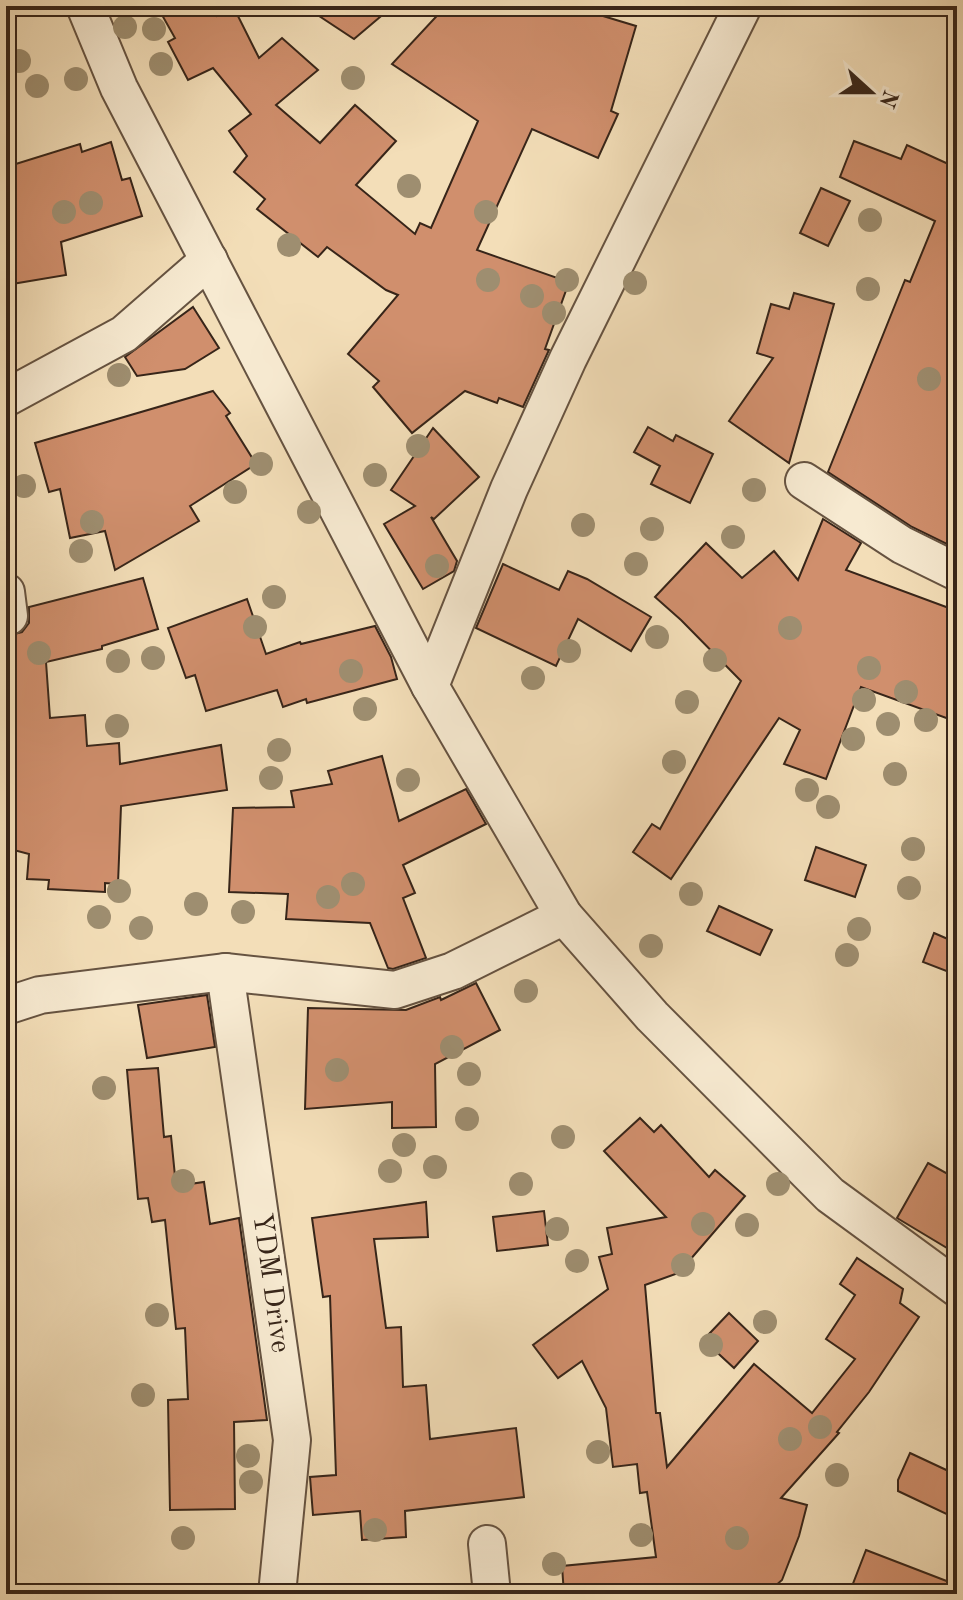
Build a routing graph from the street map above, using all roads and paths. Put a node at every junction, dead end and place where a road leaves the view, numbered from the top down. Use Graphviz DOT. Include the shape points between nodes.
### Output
graph roads {
  1 [pos="85,6"];
  2 [pos="743,6"];
  3 [pos="209,260"];
  4 [pos="6,398"];
  5 [pos="804,481"];
  6 [pos="957,572"];
  7 [pos="430,686"];
  8 [pos="564,916"];
  9 [pos="225,972"];
  10 [pos="6,1006"];
  11 [pos="957,1288"];
  12 [pos="487,1544"];
  13 [pos="277,1594"];
  14 [pos="492,1594"];
  1 -- 3 [label="street" via="119,88"];
  2 -- 7 [label="street" via="561,373"];
  3 -- 4 [label="street" via="124,334"];
  3 -- 7 [label="street"];
  5 -- 6 [label="street" via="902,545"];
  7 -- 8 [label="street"];
  8 -- 9 [label="street" via="453,971 395,990"];
  8 -- 11 [label="street" via="652,1016 830,1195"];
  9 -- 10 [label="street" via="40,995"];
  9 -- 13 [label="street, YDM Drive" via="292,1440"];
  12 -- 14 [label="street"];
}
